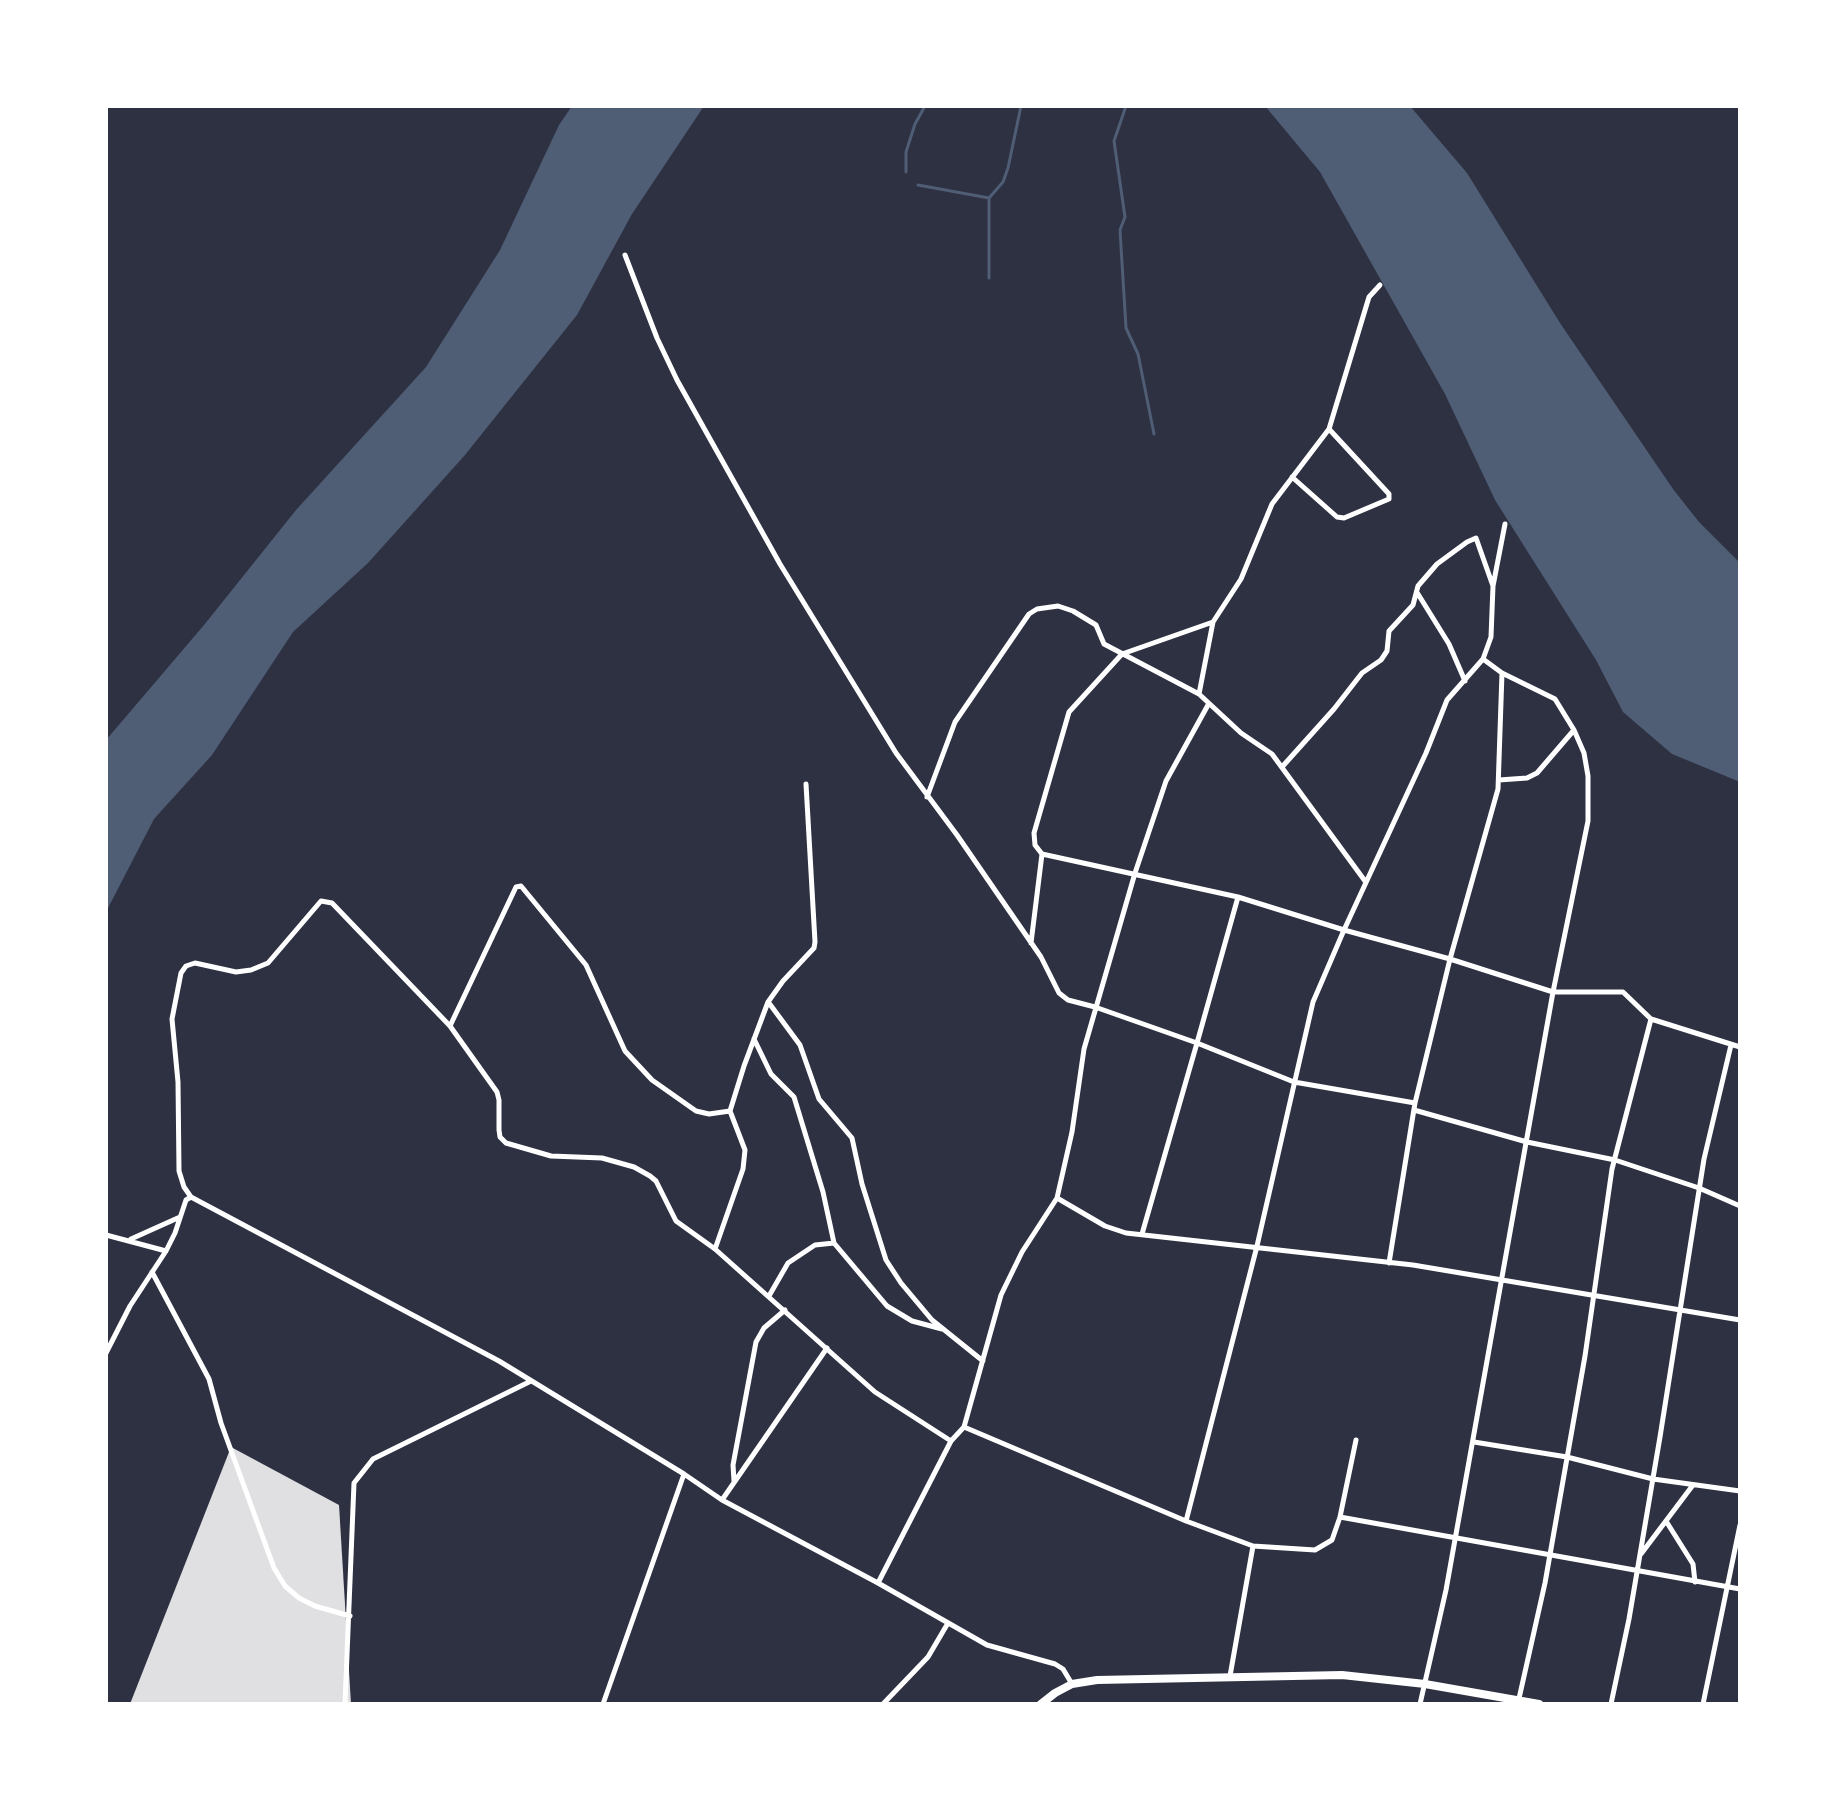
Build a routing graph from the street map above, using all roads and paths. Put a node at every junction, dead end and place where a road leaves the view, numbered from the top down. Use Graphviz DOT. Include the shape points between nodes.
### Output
graph roads {
  1 [pos="625,255"];
  2 [pos="1380,285"];
  3 [pos="1329,429"];
  4 [pos="1292,477"];
  5 [pos="1505,524"];
  6 [pos="1493,586"];
  7 [pos="1416,591"];
  8 [pos="1213,622"];
  9 [pos="1122,654"];
  10 [pos="1483,659"];
  11 [pos="1502,673"];
  12 [pos="1465,681"];
  13 [pos="1199,694"];
  14 [pos="1208,705"];
  15 [pos="1574,730"];
  16 [pos="1282,767"];
  17 [pos="1499,780"];
  18 [pos="806,784"];
  19 [pos="927,797"];
  20 [pos="1042,854"];
  21 [pos="1135,873"];
  22 [pos="1366,882"];
  23 [pos="1238,897"];
  24 [pos="1344,930"];
  25 [pos="1031,943"];
  26 [pos="1450,959"];
  27 [pos="1553,992"];
  28 [pos="768,1002"];
  29 [pos="1095,1007"];
  30 [pos="1651,1019"];
  31 [pos="450,1026"];
  32 [pos="753,1038"];
  33 [pos="1197,1043"];
  34 [pos="1731,1045"];
  35 [pos="1740,1047"];
  36 [pos="1294,1082"];
  37 [pos="1415,1107"];
  38 [pos="730,1111"];
  39 [pos="1527,1142"];
  40 [pos="1615,1160"];
  41 [pos="1699,1188"];
  42 [pos="191,1197"];
  43 [pos="1057,1198"];
  44 [pos="1740,1206"];
  45 [pos="180,1217"];
  46 [pos="1142,1234"];
  47 [pos="106,1235"];
  48 [pos="130,1240"];
  49 [pos="834,1243"];
  50 [pos="1257,1246"];
  51 [pos="715,1249"];
  52 [pos="166,1251"];
  53 [pos="1389,1263"];
  54 [pos="152,1272"];
  55 [pos="1502,1281"];
  56 [pos="1594,1295"];
  57 [pos="769,1296"];
  58 [pos="785,1310"];
  59 [pos="1680,1310"];
  60 [pos="1740,1320"];
  61 [pos="945,1330"];
  62 [pos="827,1348"];
  63 [pos="106,1353"];
  64 [pos="983,1361"];
  65 [pos="532,1381"];
  66 [pos="964,1427"];
  67 [pos="1356,1440"];
  68 [pos="951,1441"];
  69 [pos="1473,1442"];
  70 [pos="1567,1457"];
  71 [pos="684,1474"];
  72 [pos="1653,1479"];
  73 [pos="734,1481"];
  74 [pos="1693,1485"];
  75 [pos="1740,1491"];
  76 [pos="722,1500"];
  77 [pos="1340,1517"];
  78 [pos="1186,1521"];
  79 [pos="1666,1521"];
  80 [pos="1740,1525"];
  81 [pos="1456,1538"];
  82 [pos="1253,1546"];
  83 [pos="1550,1555"];
  84 [pos="1640,1556"];
  85 [pos="1637,1572"];
  86 [pos="1695,1582"];
  87 [pos="878,1583"];
  88 [pos="1727,1587"];
  89 [pos="1740,1589"];
  90 [pos="350,1616"];
  91 [pos="948,1623"];
  92 [pos="1230,1676"];
  93 [pos="1072,1684"];
  94 [pos="1425,1684"];
  95 [pos="1518,1702"];
  96 [pos="345,1704"];
  97 [pos="603,1704"];
  98 [pos="883,1704"];
  99 [pos="1041,1704"];
  100 [pos="1420,1704"];
  101 [pos="1539,1704"];
  102 [pos="1611,1704"];
  103 [pos="1703,1704"];
  1 -- 19 [label="street" via="677,380 780,564"];
  2 -- 3 [label="street" via="1369,297"];
  3 -- 4 [label="street"];
  3 -- 4 [label="street" via="1389,499 1340,518"];
  4 -- 8 [label="street" via="1272,504 1241,579"];
  5 -- 6 [label="street"];
  6 -- 7 [label="street" via="1476,538 1437,564"];
  6 -- 10 [label="street" via="1491,637"];
  7 -- 12 [label="street"];
  7 -- 16 [label="street" via="1415,603 1389,631 1381,660 1362,673"];
  8 -- 9 [label="street"];
  8 -- 13 [label="street"];
  9 -- 13 [label="street"];
  9 -- 19 [label="street" via="1104,644 1096,625 1067,608 1029,614 955,722"];
  9 -- 20 [label="street" via="1069,712 1034,833"];
  10 -- 11 [label="street"];
  10 -- 12 [label="street"];
  11 -- 15 [label="street" via="1555,699"];
  11 -- 17 [label="street"];
  12 -- 22 [label="street" via="1443,708"];
  13 -- 14 [label="street"];
  14 -- 16 [label="street"];
  14 -- 21 [label="street" via="1166,781"];
  15 -- 17 [label="street" via="1537,773"];
  15 -- 27 [label="street" via="1588,776 1588,821"];
  16 -- 22 [label="street"];
  17 -- 26 [label="street"];
  18 -- 28 [label="street" via="814,948"];
  19 -- 25 [label="street"];
  20 -- 21 [label="street"];
  20 -- 25 [label="street"];
  21 -- 23 [label="street"];
  21 -- 29 [label="street"];
  22 -- 24 [label="street"];
  23 -- 24 [label="street"];
  23 -- 33 [label="street"];
  24 -- 26 [label="street"];
  24 -- 36 [label="street" via="1313,1002"];
  25 -- 29 [label="street" via="1064,998"];
  26 -- 27 [label="street"];
  26 -- 37 [label="street"];
  27 -- 30 [label="street" via="1623,992"];
  27 -- 39 [label="street"];
  28 -- 32 [label="street"];
  28 -- 61 [label="street" via="800,1045 819,1099 852,1138 886,1260 916,1302"];
  29 -- 33 [label="street"];
  29 -- 43 [label="street"];
  30 -- 34 [label="street"];
  30 -- 40 [label="street"];
  31 -- 38 [label="street" via="516,887 521,886 586,965 625,1051 652,1080 696,1111"];
  31 -- 42 [label="street" via="326,900 268,963 236,972 195,963 186,966 172,1019 179,1171"];
  31 -- 51 [label="street" via="497,1092 500,1137 506,1143 551,1156 602,1158 634,1167 656,1181 676,1221"];
  32 -- 38 [label="street"];
  32 -- 49 [label="street" via="771,1074 794,1097"];
  33 -- 36 [label="street"];
  33 -- 46 [label="street"];
  34 -- 35 [label="street"];
  34 -- 41 [label="street"];
  36 -- 37 [label="street"];
  36 -- 50 [label="street"];
  37 -- 39 [label="street"];
  37 -- 53 [label="street"];
  38 -- 51 [label="street" via="745,1150 743,1169"];
  39 -- 40 [label="street"];
  39 -- 55 [label="street"];
  40 -- 41 [label="street"];
  40 -- 56 [label="street"];
  41 -- 44 [label="street"];
  41 -- 59 [label="street"];
  42 -- 45 [label="street"];
  42 -- 65 [label="street"];
  43 -- 46 [label="street" via="1116,1231"];
  43 -- 64 [label="street" via="1001,1295"];
  45 -- 48 [label="street"];
  45 -- 52 [label="street"];
  46 -- 50 [label="street"];
  47 -- 48 [label="street"];
  48 -- 52 [label="street"];
  49 -- 57 [label="street" via="815,1245 788,1263"];
  49 -- 61 [label="street" via="887,1306 912,1321"];
  50 -- 53 [label="street"];
  50 -- 78 [label="street"];
  51 -- 57 [label="street"];
  52 -- 54 [label="street"];
  53 -- 55 [label="street"];
  54 -- 63 [label="street"];
  54 -- 90 [label="street" via="209,1379 274,1568 299,1598"];
  55 -- 56 [label="street"];
  55 -- 69 [label="street"];
  56 -- 59 [label="street"];
  56 -- 70 [label="street"];
  57 -- 58 [label="street"];
  58 -- 62 [label="street"];
  58 -- 73 [label="street" via="756,1342"];
  59 -- 60 [label="street"];
  59 -- 72 [label="street"];
  61 -- 64 [label="street"];
  62 -- 68 [label="street" via="875,1392"];
  62 -- 73 [label="street"];
  64 -- 66 [label="street"];
  65 -- 71 [label="street"];
  65 -- 90 [label="street" via="373,1459 362,1471 354,1483 352,1503"];
  66 -- 68 [label="street"];
  66 -- 78 [label="street"];
  67 -- 77 [label="street"];
  68 -- 87 [label="street"];
  69 -- 70 [label="street"];
  69 -- 81 [label="street"];
  70 -- 72 [label="street"];
  70 -- 83 [label="street"];
  71 -- 76 [label="street"];
  71 -- 97 [label="street"];
  72 -- 74 [label="street"];
  72 -- 84 [label="street"];
  73 -- 76 [label="street"];
  74 -- 75 [label="street"];
  74 -- 79 [label="street"];
  76 -- 87 [label="street"];
  77 -- 81 [label="street"];
  77 -- 82 [label="street" via="1332,1540 1315,1550"];
  78 -- 82 [label="street"];
  79 -- 84 [label="street"];
  79 -- 86 [label="street" via="1693,1564"];
  80 -- 88 [label="street"];
  81 -- 83 [label="street"];
  81 -- 94 [label="street"];
  82 -- 92 [label="street"];
  83 -- 85 [label="street"];
  83 -- 95 [label="street"];
  84 -- 85 [label="street"];
  85 -- 86 [label="street"];
  85 -- 102 [label="street"];
  86 -- 88 [label="street"];
  87 -- 91 [label="street"];
  88 -- 89 [label="street"];
  88 -- 103 [label="street"];
  90 -- 96 [label="street"];
  91 -- 93 [label="street" via="987,1645 1055,1664"];
  91 -- 98 [label="street" via="928,1657"];
  92 -- 93 [label="main road"];
  92 -- 94 [label="main road" via="1342,1675"];
  93 -- 99 [label="main road"];
  94 -- 95 [label="main road"];
  94 -- 100 [label="street"];
  95 -- 101 [label="main road"];
}
